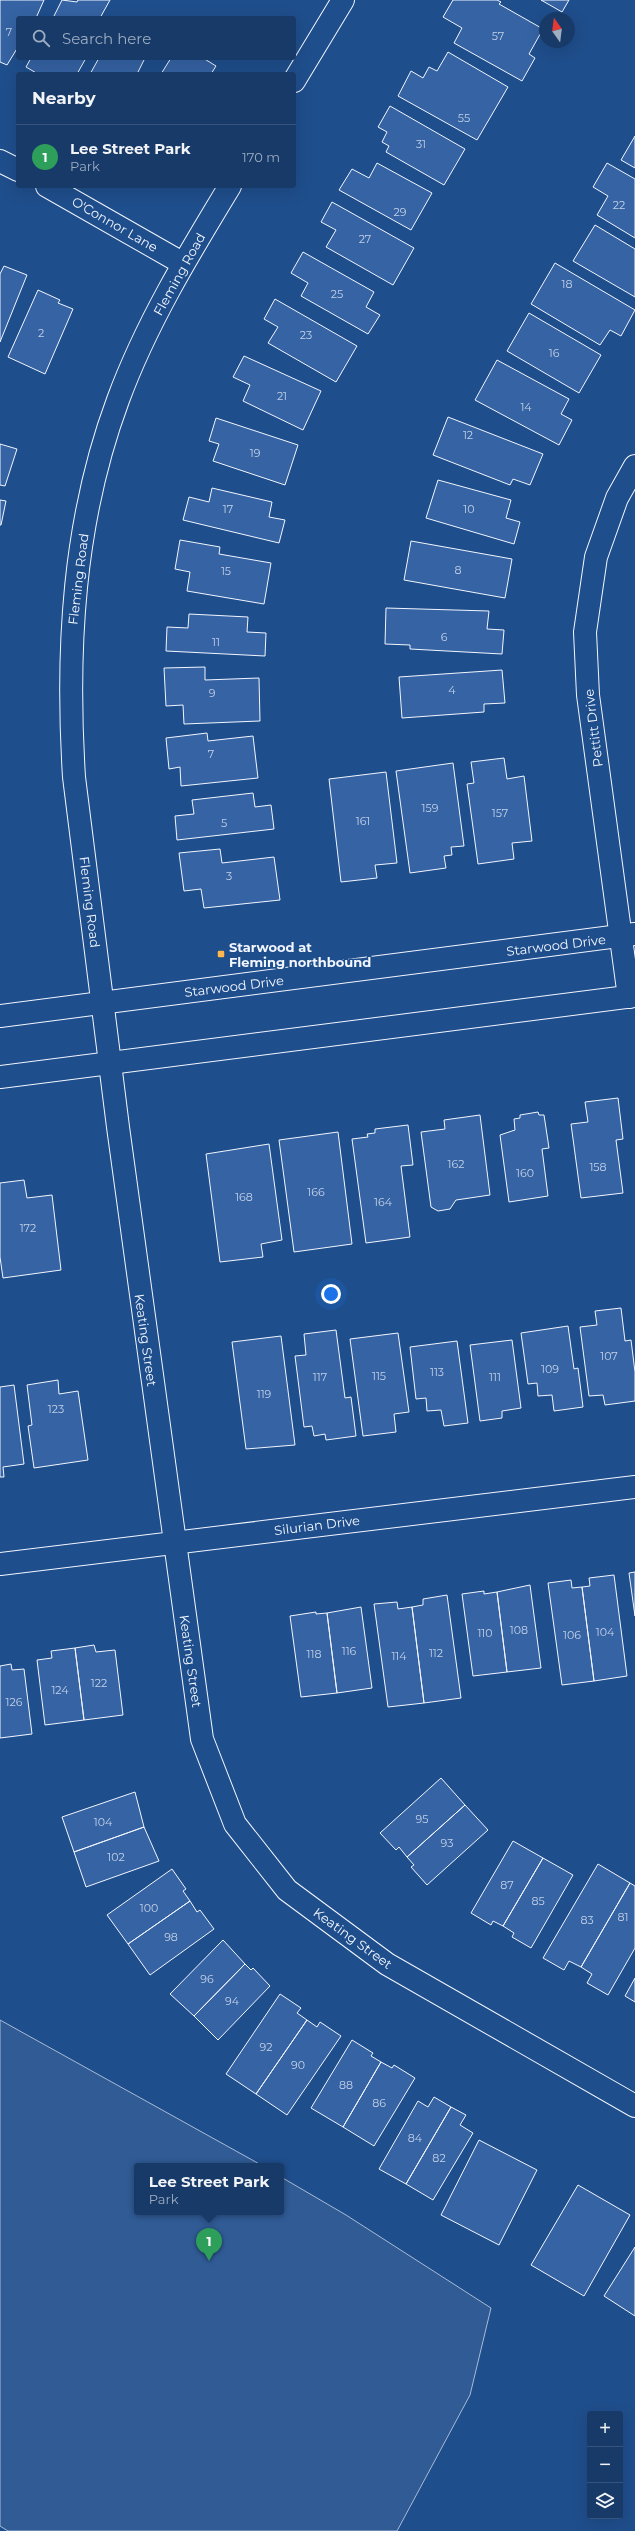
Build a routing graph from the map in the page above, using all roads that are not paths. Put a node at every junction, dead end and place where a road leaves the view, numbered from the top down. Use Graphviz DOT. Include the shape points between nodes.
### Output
graph roads {
  1 [pos="343,0"];
  2 [pos="296,78"];
  3 [pos="0,161"];
  4 [pos="16,169"];
  5 [pos="51,188"];
  6 [pos="229,188"];
  7 [pos="182,263"];
  8 [pos="635,466"];
  9 [pos="627,936"];
  10 [pos="632,996"];
  11 [pos="103,1003"];
  12 [pos="0,1016"];
  13 [pos="110,1064"];
  14 [pos="0,1078"];
  15 [pos="635,1488"];
  16 [pos="175,1542"];
  17 [pos="0,1564"];
  18 [pos="635,2106"];
  1 -- 2 [label="street"];
  3 -- 4 [label="street"];
  5 -- 7 [label="street, O'Connor Lane"];
  6 -- 7 [label="street, Fleming Road"];
  7 -- 11 [label="street, Fleming Road" via="118,400 100,459 80,544 73,603 71,721 74,777"];
  8 -- 9 [label="street, Pettitt Drive" via="617,498 596,557 585,632 588,695"];
  9 -- 10 [label="street, Pettitt Drive"];
  9 -- 11 [label="street, Starwood Drive"];
  10 -- 13 [label="street"];
  11 -- 12 [label="street, Starwood Drive"];
  11 -- 13 [label="street, Keating Street"];
  13 -- 14 [label="street"];
  13 -- 16 [label="street, Keating Street"];
  15 -- 16 [label="street, Silurian Drive"];
  16 -- 17 [label="street, Silurian Drive"];
  16 -- 18 [label="street, Keating Street" via="202,1739 235,1824 287,1890 387,1964"];
}
